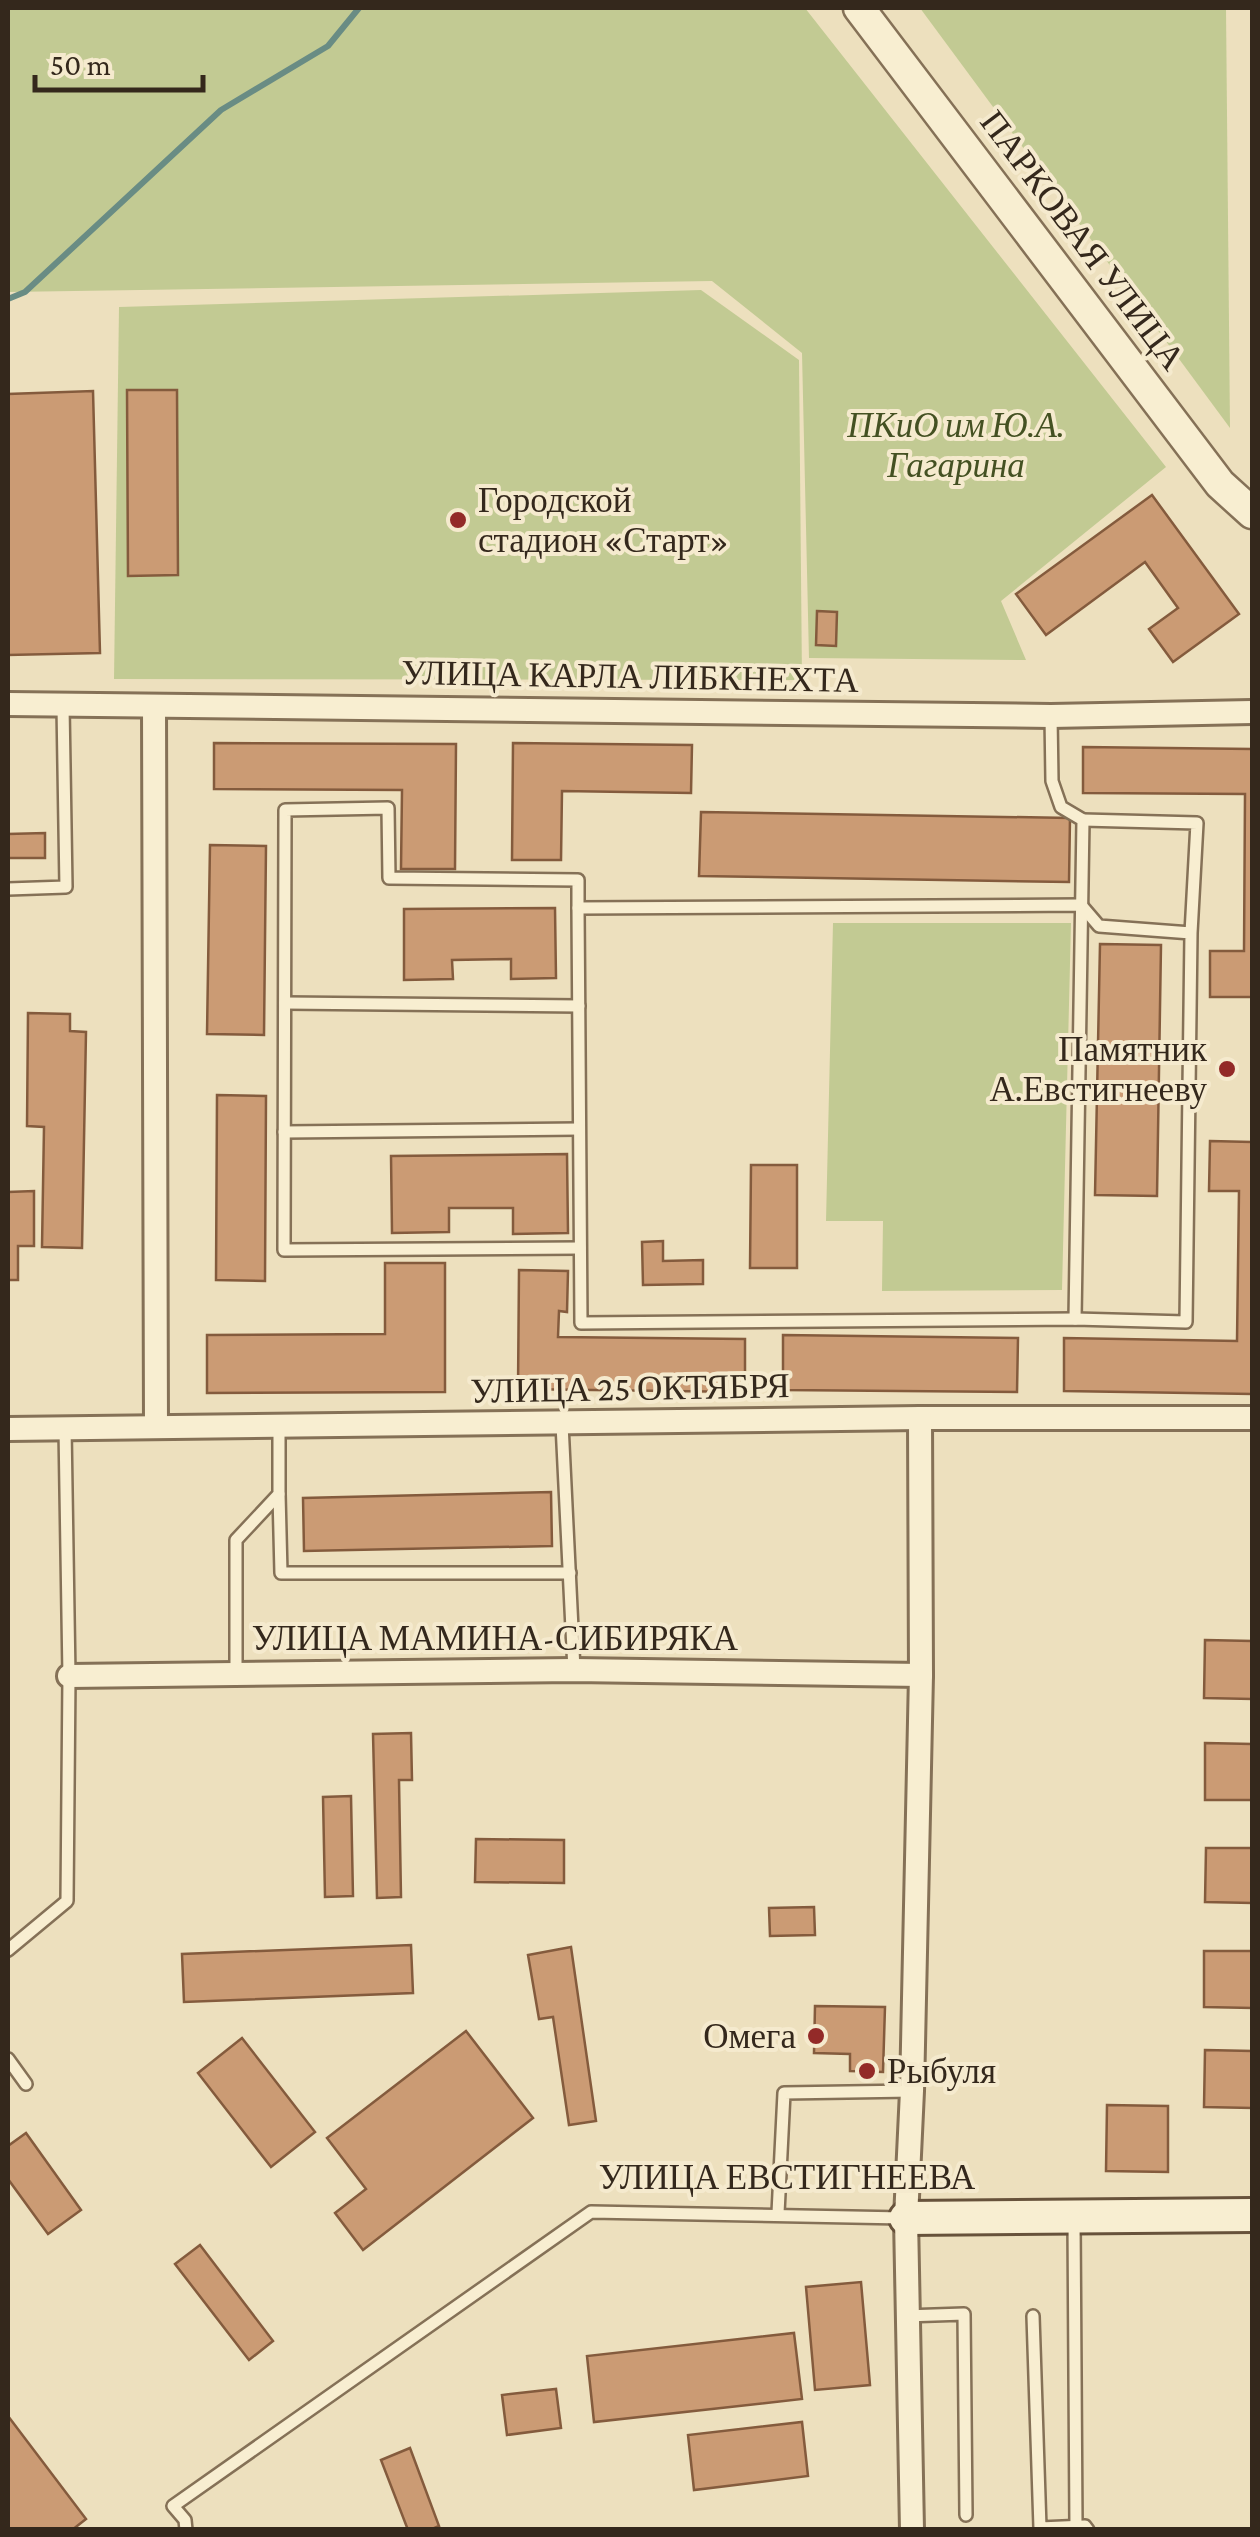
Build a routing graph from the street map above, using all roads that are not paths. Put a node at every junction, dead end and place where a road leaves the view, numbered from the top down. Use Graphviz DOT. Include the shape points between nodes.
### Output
graph roads {
  1 [pos="859,8"];
  2 [pos="1252,513"];
  3 [pos="8,704"];
  4 [pos="63,706"];
  5 [pos="154,706"];
  6 [pos="1252,712"];
  7 [pos="1052,716"];
  8 [pos="1084,820"];
  9 [pos="8,889"];
  10 [pos="1081,905"];
  11 [pos="578,908"];
  12 [pos="1191,933"];
  13 [pos="285,1003"];
  14 [pos="578,1006"];
  15 [pos="579,1129"];
  16 [pos="284,1132"];
  17 [pos="580,1248"];
  18 [pos="1075,1319"];
  19 [pos="920,1418"];
  20 [pos="1252,1418"];
  21 [pos="562,1424"];
  22 [pos="280,1426"];
  23 [pos="156,1427"];
  24 [pos="65,1428"];
  25 [pos="8,1429"];
  26 [pos="279,1494"];
  27 [pos="570,1573"];
  28 [pos="574,1670"];
  29 [pos="236,1674"];
  30 [pos="921,1675"];
  31 [pos="69,1676"];
  32 [pos="8,1950"];
  33 [pos="8,2059"];
  34 [pos="26,2084"];
  35 [pos="912,2091"];
  36 [pos="778,2213"];
  37 [pos="1252,2214"];
  38 [pos="1074,2216"];
  39 [pos="906,2218"];
  40 [pos="905,2316"];
  41 [pos="1033,2316"];
  42 [pos="966,2515"];
  43 [pos="1082,2528"];
  44 [pos="186,2530"];
  45 [pos="912,2530"];
  1 -- 2 [label="street, ПАРКОВАЯ УЛИЦА" via="1220,484"];
  3 -- 4 [label="street, УЛИЦА КАРЛА ЛИБКНЕХТА"];
  4 -- 5 [label="street, УЛИЦА КАРЛА ЛИБКНЕХТА"];
  4 -- 9 [label="lane" via="66,887"];
  5 -- 7 [label="street, УЛИЦА КАРЛА ЛИБКНЕХТА"];
  5 -- 23 [label="street"];
  6 -- 7 [label="street, УЛИЦА КАРЛА ЛИБКНЕХТА"];
  7 -- 8 [label="lane" via="1052,781 1061,807"];
  8 -- 10 [label="lane"];
  8 -- 12 [label="lane" via="1197,823"];
  10 -- 11 [label="lane"];
  10 -- 12 [label="lane" via="1100,926"];
  10 -- 18 [label="lane"];
  11 -- 13 [label="lane" via="578,880 389,878 388,808 285,810"];
  11 -- 14 [label="lane"];
  12 -- 18 [label="lane" via="1186,1322"];
  13 -- 14 [label="lane"];
  13 -- 16 [label="lane"];
  14 -- 15 [label="lane"];
  15 -- 16 [label="lane"];
  15 -- 17 [label="lane"];
  16 -- 17 [label="lane" via="284,1250"];
  17 -- 18 [label="lane" via="582,1322"];
  19 -- 20 [label="street, УЛИЦА 25 ОКТЯБРЯ"];
  19 -- 21 [label="street, УЛИЦА 25 ОКТЯБРЯ"];
  19 -- 30 [label="street"];
  21 -- 22 [label="street, УЛИЦА 25 ОКТЯБРЯ"];
  21 -- 27 [label="lane"];
  22 -- 23 [label="street, УЛИЦА 25 ОКТЯБРЯ"];
  22 -- 26 [label="lane"];
  23 -- 24 [label="street, УЛИЦА 25 ОКТЯБРЯ"];
  24 -- 25 [label="street, УЛИЦА 25 ОКТЯБРЯ"];
  24 -- 31 [label="lane"];
  26 -- 27 [label="lane" via="281,1573"];
  26 -- 29 [label="lane" via="236,1540"];
  27 -- 28 [label="lane"];
  28 -- 29 [label="street, УЛИЦА МАМИНА-СИБИРЯКА"];
  28 -- 30 [label="street, УЛИЦА МАМИНА-СИБИРЯКА"];
  29 -- 31 [label="street, УЛИЦА МАМИНА-СИБИРЯКА"];
  30 -- 35 [label="street"];
  31 -- 32 [label="lane" via="67,1900"];
  33 -- 34 [label="lane"];
  35 -- 36 [label="lane" via="784,2092"];
  35 -- 39 [label="street"];
  36 -- 39 [label="lane, УЛИЦА ЕВСТИГНЕЕВА"];
  36 -- 44 [label="lane, УЛИЦА ЕВСТИГНЕЕВА" via="591,2212 173,2506"];
  37 -- 38 [label="main road, УЛИЦА ЕВСТИГНЕЕВА"];
  38 -- 39 [label="main road, УЛИЦА ЕВСТИГНЕЕВА"];
  38 -- 43 [label="lane"];
  39 -- 40 [label="street"];
  40 -- 42 [label="lane" via="964,2314"];
  40 -- 45 [label="street"];
  41 -- 43 [label="lane" via="1040,2528"];
}
